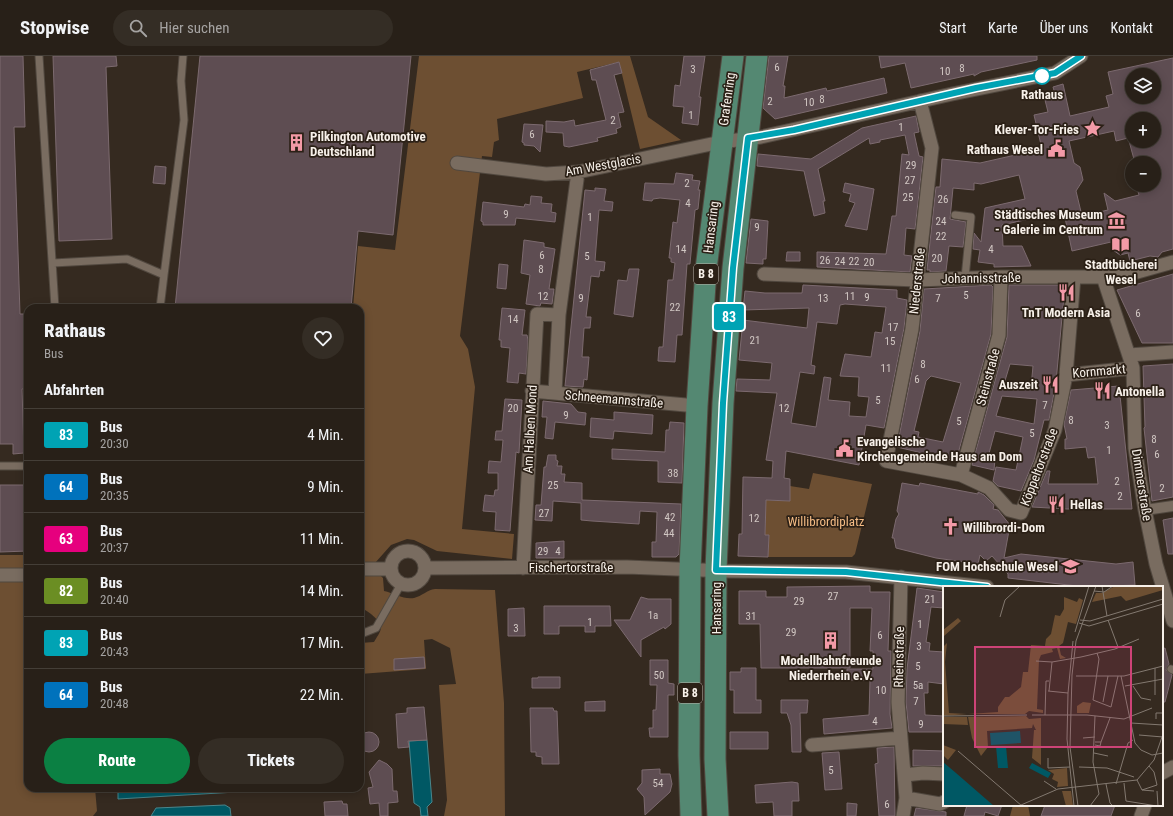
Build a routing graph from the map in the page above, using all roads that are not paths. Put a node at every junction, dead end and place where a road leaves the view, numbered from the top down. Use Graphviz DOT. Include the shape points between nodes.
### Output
graph roads {
  1 [pos="39,56"];
  2 [pos="183,56"];
  3 [pos="733,56"];
  4 [pos="757,56"];
  5 [pos="1078,57"];
  6 [pos="920,101"];
  7 [pos="748,138"];
  8 [pos="721,142"];
  9 [pos="457,163"];
  10 [pos="578,172"];
  11 [pos="955,216"];
  12 [pos="1173,262"];
  13 [pos="53,263"];
  14 [pos="764,274"];
  15 [pos="164,275"];
  16 [pos="1001,277"];
  17 [pos="1074,277"];
  18 [pos="1104,277"];
  19 [pos="965,278"];
  20 [pos="917,280"];
  21 [pos="55,304"];
  22 [pos="160,304"];
  23 [pos="560,316"];
  24 [pos="1173,352"];
  25 [pos="1129,355"];
  26 [pos="1133,368"];
  27 [pos="1066,375"];
  28 [pos="532,391"];
  29 [pos="555,393"];
  30 [pos="697,406"];
  31 [pos="0,466"];
  32 [pos="24,466"];
  33 [pos="961,475"];
  34 [pos="1173,506"];
  35 [pos="1145,510"];
  36 [pos="425,568"];
  37 [pos="523,568"];
  38 [pos="390,569"];
  39 [pos="364,570"];
  40 [pos="690,570"];
  41 [pos="716,570"];
  42 [pos="0,575"];
  43 [pos="24,575"];
  44 [pos="901,577"];
  45 [pos="401,584"];
  46 [pos="978,586"];
  47 [pos="1167,598"];
  48 [pos="1173,621"];
  49 [pos="364,633"];
  50 [pos="901,738"];
  51 [pos="812,745"];
  52 [pos="1173,767"];
  53 [pos="1163,772"];
  54 [pos="943,774"];
  55 [pos="905,775"];
  56 [pos="906,798"];
  57 [pos="943,802"];
  58 [pos="1145,806"];
  59 [pos="691,816"];
  60 [pos="718,816"];
  61 [pos="903,816"];
  62 [pos="1141,816"];
  1 -- 13 [label="lane"];
  2 -- 15 [label="lane" via="181,81 184,120"];
  3 -- 8 [label="main road, Grafenring / B 8"];
  4 -- 7 [label="main road, Grafenring / B 8"];
  5 -- 6 [label="street, Am Westglacis" via="1055,73"];
  6 -- 7 [label="street, Am Westglacis"];
  6 -- 20 [label="street, Niederstraße" via="932,148"];
  7 -- 8 [label="street, Am Westglacis"];
  7 -- 41 [label="main road, Hansaring / B 8" via="733,268 723,403"];
  8 -- 10 [label="street, Am Westglacis"];
  8 -- 30 [label="main road, Hansaring / B 8" via="706,270"];
  9 -- 10 [label="street, Am Westglacis" via="546,174"];
  10 -- 23 [label="street, Am Halben Mond"];
  11 -- 19 [label="lane" via="971,217"];
  12 -- 18 [label="street, Johannisstraße" via="1123,276"];
  13 -- 15 [label="lane" via="127,260"];
  13 -- 21 [label="lane"];
  14 -- 20 [label="street, Johannisstraße"];
  15 -- 22 [label="lane"];
  16 -- 17 [label="street, Johannisstraße"];
  16 -- 19 [label="street, Johannisstraße"];
  16 -- 33 [label="street, Steinstraße" via="999,335"];
  17 -- 18 [label="street, Johannisstraße"];
  17 -- 27 [label="street, Kornmarkt"];
  18 -- 25 [label="street, Kornmarkt"];
  19 -- 20 [label="street, Johannisstraße"];
  20 -- 33 [label="street, Niederstraße" via="912,329 886,461"];
  23 -- 28 [label="street, Am Halben Mond" via="537,314"];
  23 -- 29 [label="street, Am Halben Mond"];
  24 -- 25 [label="street"];
  25 -- 26 [label="street, Kornmarkt"];
  26 -- 27 [label="street, Kornmarkt"];
  26 -- 35 [label="street, Dimmerstraße" via="1135,448"];
  27 -- 33 [label="street, Köppeltorstraße" via="1055,430 1021,513 1009,510 989,488"];
  28 -- 29 [label="street, Schneemannstraße"];
  28 -- 37 [label="street, Am Halben Mond"];
  29 -- 30 [label="street, Schneemannstraße"];
  30 -- 40 [label="main road, Hansaring / B 8"];
  31 -- 32 [label="lane"];
  34 -- 35 [label="street"];
  35 -- 47 [label="street, Dimmerstraße" via="1156,564"];
  36 -- 37 [label="street, Fischertorstraße"];
  36 -- 38 [label="street" via="421,556 406,550 396,555"];
  36 -- 45 [label="street" via="424,576 417,583"];
  37 -- 40 [label="street, Fischertorstraße" via="628,567"];
  38 -- 39 [label="street"];
  38 -- 45 [label="street"];
  40 -- 41 [label="street, Fischertorstraße"];
  40 -- 59 [label="main road, Hansaring / B 8"];
  41 -- 44 [label="street, Fischertorstraße" via="846,572"];
  41 -- 60 [label="main road, Hansaring / B 8" via="715,760"];
  42 -- 43 [label="street"];
  44 -- 46 [label="street, Fischertorstraße"];
  44 -- 50 [label="street, Rheinstraße" via="898,702"];
  45 -- 49 [label="lane" via="376,628"];
  47 -- 48 [label="street, Dimmerstraße"];
  50 -- 51 [label="street"];
  50 -- 55 [label="street, Rheinstraße"];
  52 -- 53 [label="street"];
  54 -- 55 [label="street"];
  55 -- 56 [label="street, Rheinstraße"];
  56 -- 57 [label="street"];
  56 -- 61 [label="street, Rheinstraße"];
  58 -- 62 [label="street"];
}
